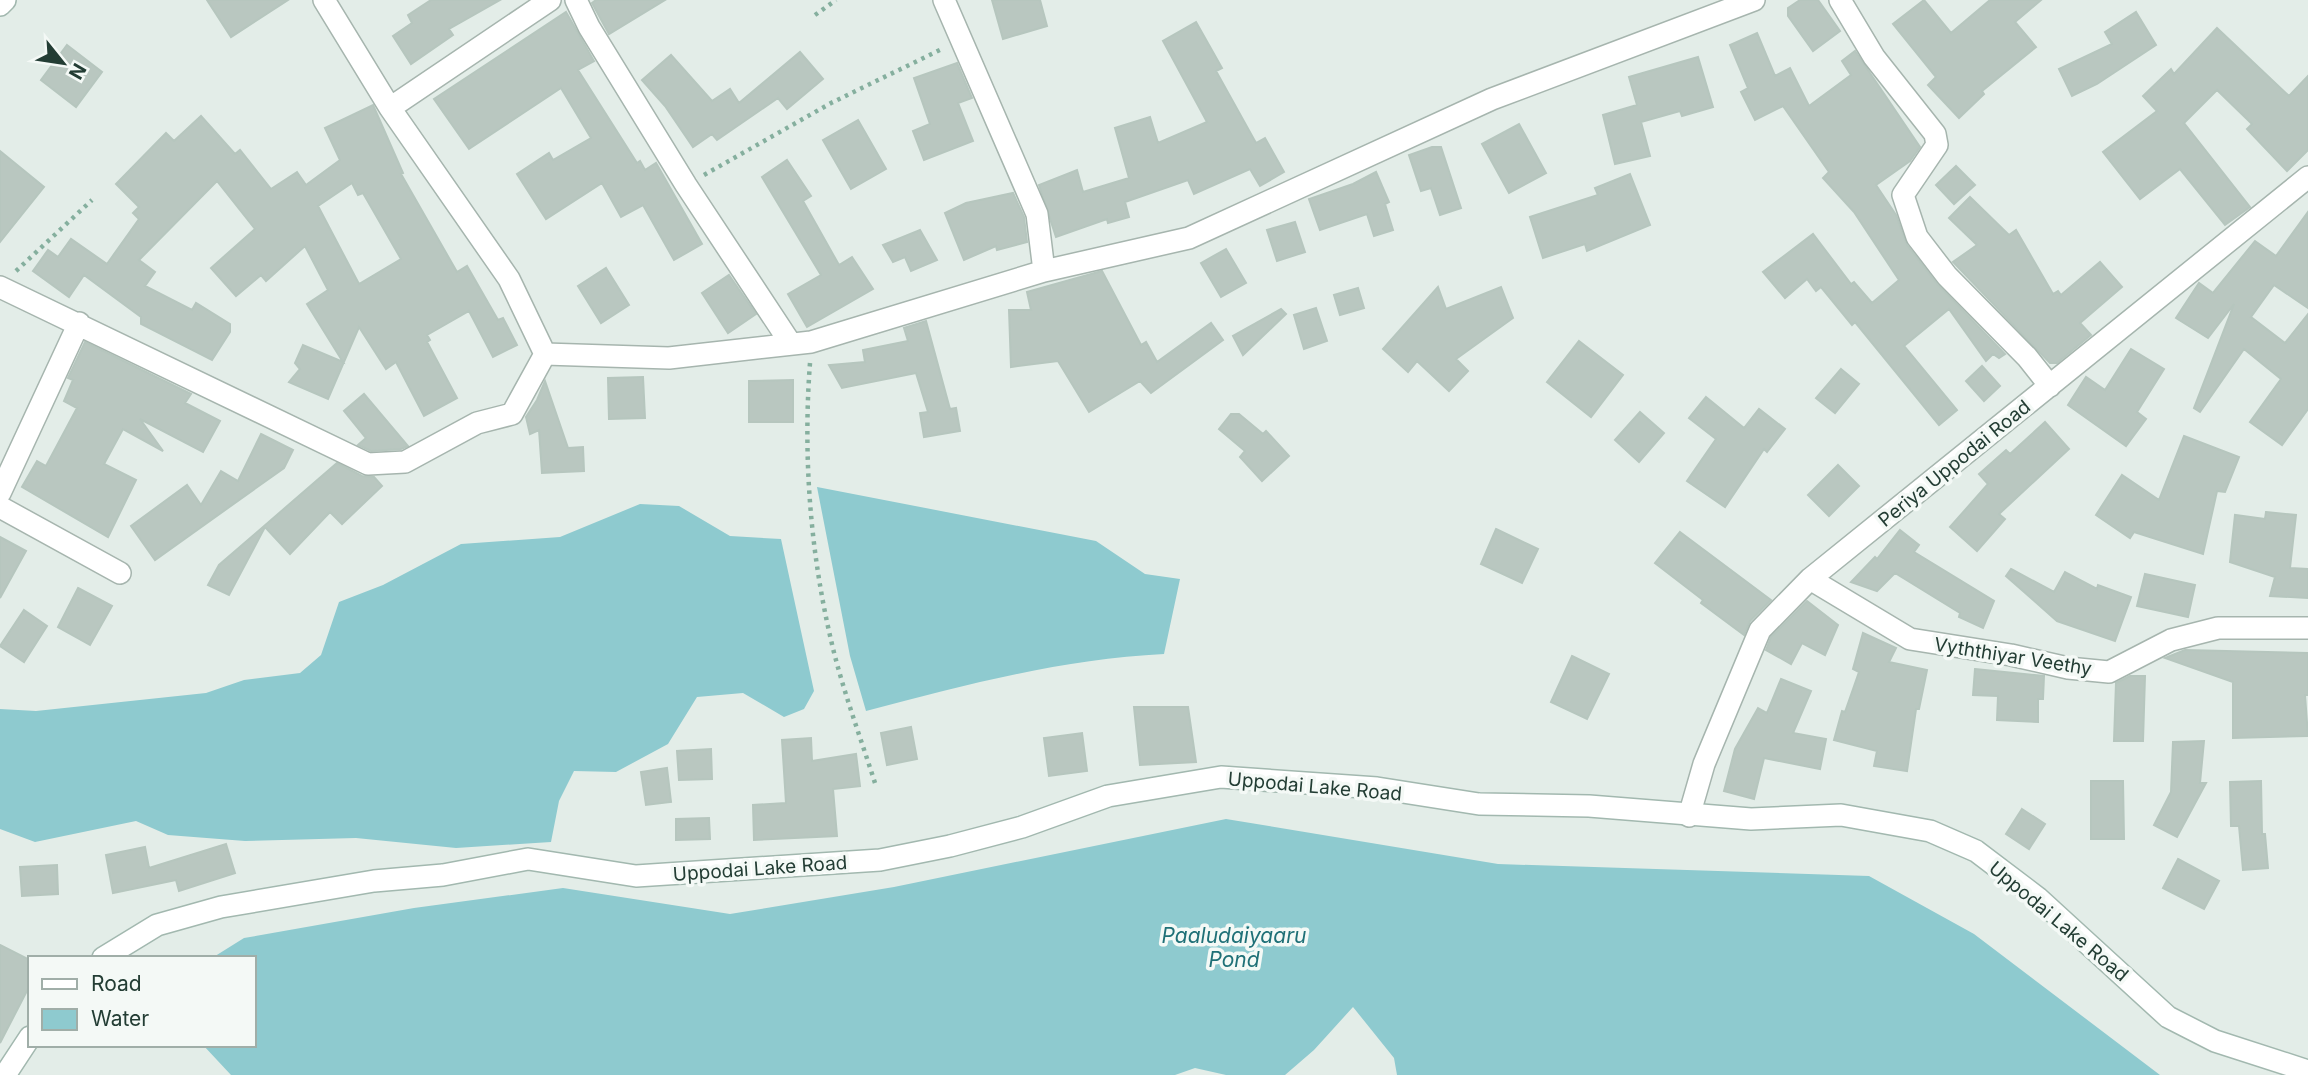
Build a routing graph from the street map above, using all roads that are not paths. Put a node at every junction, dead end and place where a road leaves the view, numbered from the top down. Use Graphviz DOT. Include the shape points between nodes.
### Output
graph roads {
  1 [pos="5,0"];
  2 [pos="324,0"];
  3 [pos="550,0"];
  4 [pos="576,0"];
  5 [pos="944,0"];
  6 [pos="1754,0"];
  7 [pos="1840,0"];
  8 [pos="0,5"];
  9 [pos="390,108"];
  10 [pos="2308,177"];
  11 [pos="1044,271"];
  12 [pos="5,282"];
  13 [pos="79,323"];
  14 [pos="801,343"];
  15 [pos="545,354"];
  16 [pos="2050,386"];
  17 [pos="0,493"];
  18 [pos="0,507"];
  19 [pos="120,573"];
  20 [pos="1810,579"];
  21 [pos="2308,628"];
  22 [pos="1689,817"];
  23 [pos="106,956"];
  24 [pos="28,1040"];
  25 [pos="2308,1071"];
  26 [pos="5,1075"];
  1 -- 8 [label="street"];
  2 -- 9 [label="street"];
  3 -- 9 [label="street"];
  4 -- 14 [label="street" via="686,185"];
  5 -- 11 [label="street" via="1037,214"];
  6 -- 11 [label="street" via="1492,99 1189,238"];
  7 -- 16 [label="street" via="1874,57 1935,134 1937,145 1903,195 1917,237 1947,276"];
  9 -- 15 [label="street" via="509,279"];
  10 -- 16 [label="street, Periya Uppodai Road"];
  11 -- 14 [label="street"];
  12 -- 13 [label="street"];
  13 -- 15 [label="street" via="368,464 405,462 477,423 512,414"];
  13 -- 17 [label="street"];
  14 -- 15 [label="street" via="669,358"];
  16 -- 20 [label="street, Periya Uppodai Road"];
  18 -- 19 [label="street"];
  20 -- 21 [label="street, Vyththiyar Veethy" via="1910,639 2068,668 2109,672 2171,639 2218,628"];
  20 -- 22 [label="street, Periya Uppodai Road" via="1760,630 1704,764"];
  22 -- 23 [label="street, Uppodai Lake Road" via="1589,806 1479,804 1377,788 1221,777 1108,796 1022,827 880,860 636,876 528,859 443,875 374,881 208,910 157,925"];
  22 -- 25 [label="street, Uppodai Lake Road" via="1842,815 1930,831 1976,851 2038,898 2168,1017 2215,1041"];
  24 -- 26 [label="street"];
}
